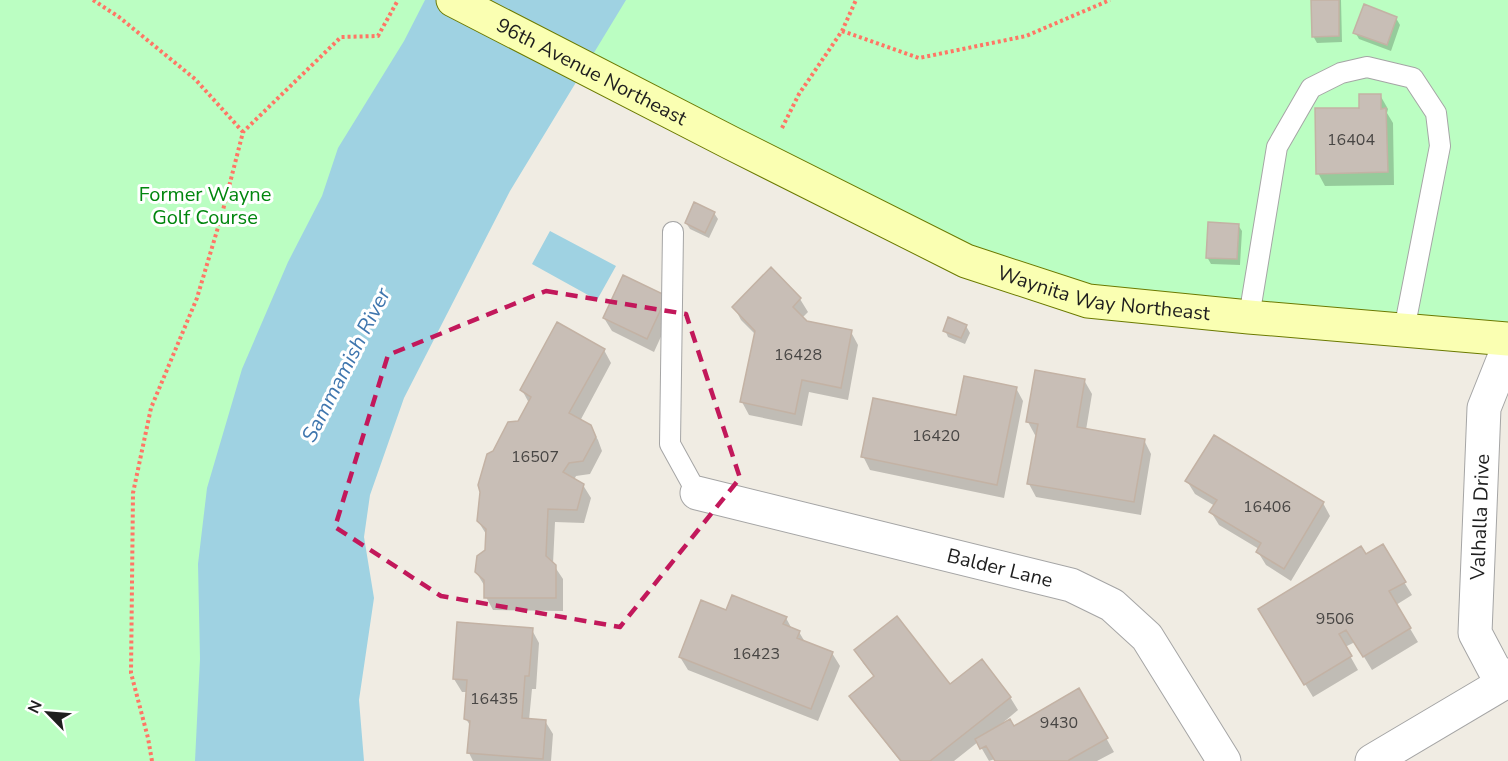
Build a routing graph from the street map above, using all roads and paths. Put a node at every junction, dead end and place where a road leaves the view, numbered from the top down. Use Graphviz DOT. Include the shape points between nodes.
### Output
graph roads {
  1 [pos="93,0"];
  2 [pos="398,0"];
  3 [pos="453,0"];
  4 [pos="856,0"];
  5 [pos="1110,0"];
  6 [pos="842,31"];
  7 [pos="243,132"];
  8 [pos="731,143"];
  9 [pos="766,161"];
  10 [pos="673,232"];
  11 [pos="1249,317"];
  12 [pos="1404,330"];
  13 [pos="1508,339"];
  14 [pos="1508,348"];
  15 [pos="697,493"];
  16 [pos="1506,681"];
  17 [pos="152,761"];
  18 [pos="1224,761"];
  19 [pos="1372,761"];
  1 -- 7 [label="path" via="195,79"];
  2 -- 7 [label="path" via="378,36 341,37"];
  3 -- 8 [label="main road, 96th Avenue Northeast"];
  4 -- 6 [label="path"];
  5 -- 6 [label="path" via="1026,36 919,58"];
  6 -- 9 [label="path" via="799,94"];
  7 -- 17 [label="path" via="197,298 151,408 133,493 130,673"];
  8 -- 9 [label="main road, Waynita Way Northeast"];
  9 -- 11 [label="main road, Waynita Way Northeast" via="966,261 1088,301"];
  10 -- 15 [label="lane" via="670,444"];
  11 -- 12 [label="main road, Waynita Way Northeast"];
  11 -- 12 [label="lane" via="1277,147 1311,88 1341,73 1367,67 1413,78 1436,113 1440,146"];
  12 -- 13 [label="main road, Waynita Way Northeast"];
  14 -- 16 [label="street, Valhalla Drive" via="1484,408 1475,633"];
  15 -- 18 [label="street, Balder Lane" via="1071,585 1112,605 1148,637"];
  16 -- 19 [label="street"];
}
